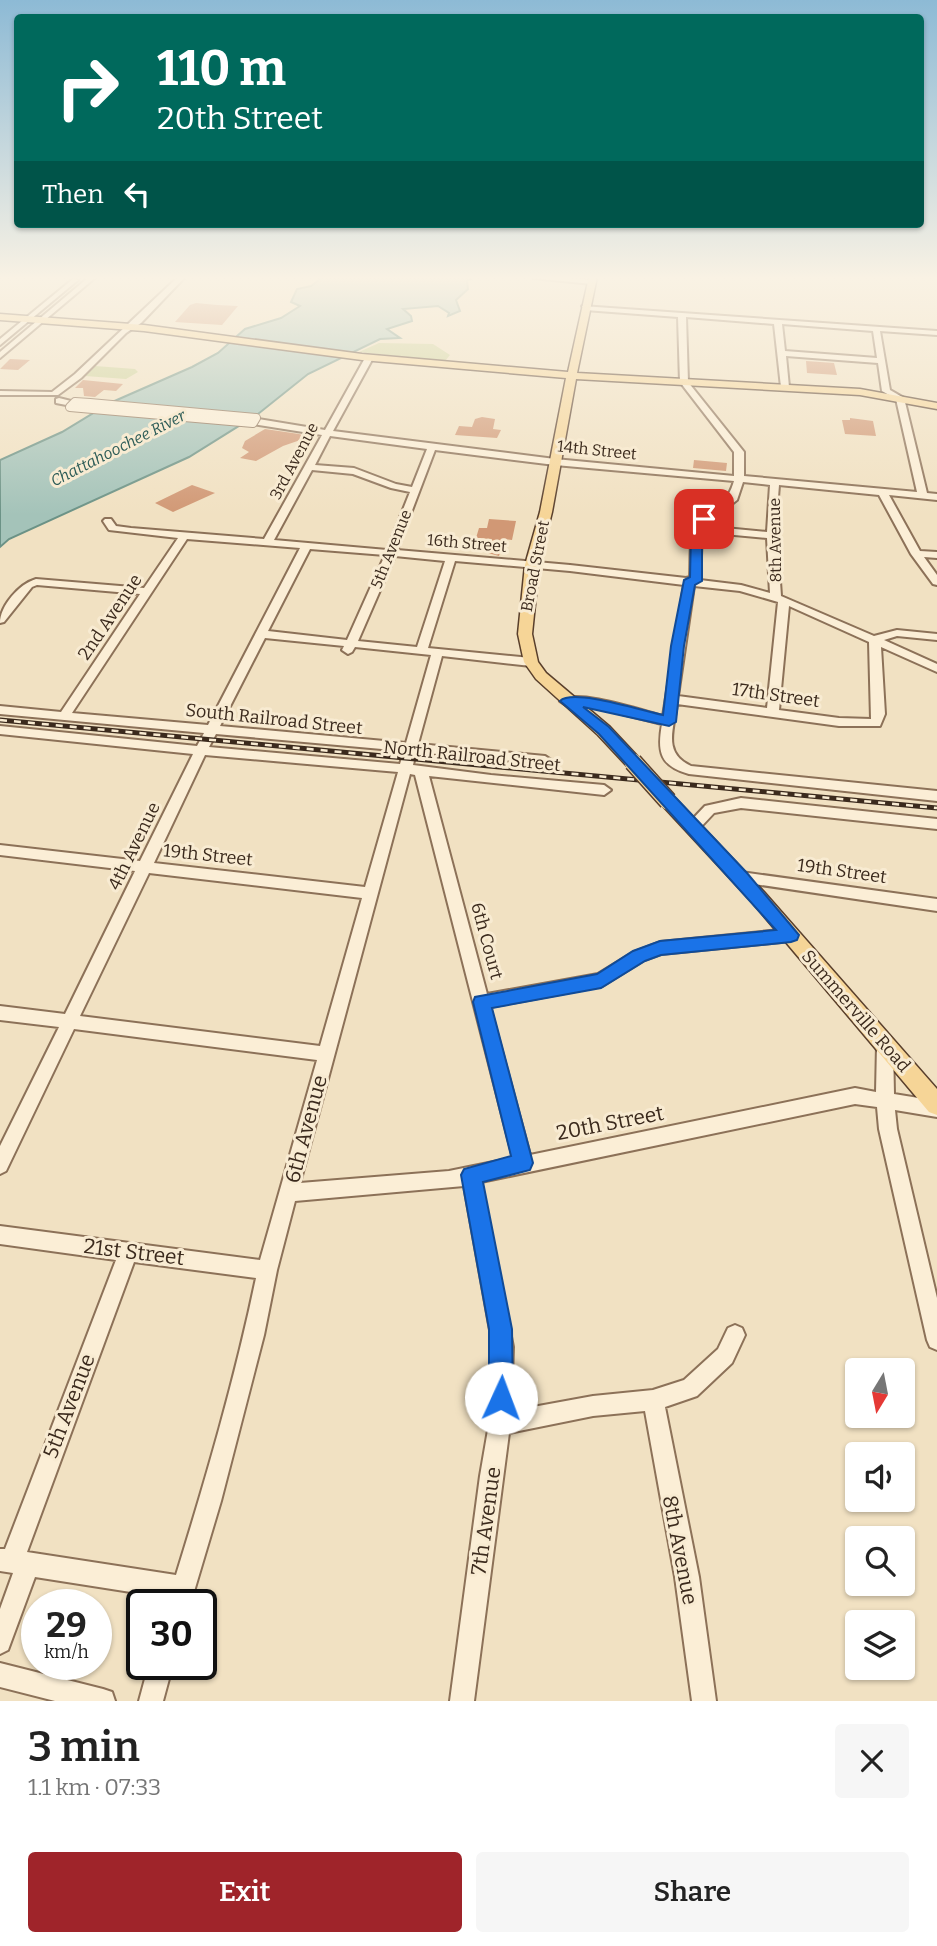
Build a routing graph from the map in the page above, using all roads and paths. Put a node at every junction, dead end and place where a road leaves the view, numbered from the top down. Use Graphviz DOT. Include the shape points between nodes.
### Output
graph roads {
  1 [pos="97,356"];
  2 [pos="325,356"];
  3 [pos="361,356"];
  4 [pos="577,356"];
  5 [pos="683,356"];
  6 [pos="782,356"];
  7 [pos="824,356"];
  8 [pos="881,356"];
  9 [pos="366,357"];
  10 [pos="882,361"];
  11 [pos="362,371"];
  12 [pos="572,375"];
  13 [pos="684,379"];
  14 [pos="785,384"];
  15 [pos="887,391"];
  16 [pos="0,393"];
  17 [pos="56,395"];
  18 [pos="900,398"];
  19 [pos="937,404"];
  20 [pos="72,405"];
  21 [pos="325,433"];
  22 [pos="432,447"];
  23 [pos="555,462"];
  24 [pos="308,467"];
  25 [pos="739,480"];
  26 [pos="775,483"];
  27 [pos="414,490"];
  28 [pos="882,492"];
  29 [pos="923,496"];
  30 [pos="937,497"];
  31 [pos="108,521"];
  32 [pos="698,529"];
  33 [pos="772,535"];
  34 [pos="184,536"];
  35 [pos="267,543"];
  36 [pos="306,546"];
  37 [pos="391,553"];
  38 [pos="916,554"];
  39 [pos="937,555"];
  40 [pos="451,558"];
  41 [pos="533,565"];
  42 [pos="693,581"];
  43 [pos="937,582"];
  44 [pos="148,592"];
  45 [pos="780,598"];
  46 [pos="0,620"];
  47 [pos="258,638"];
  48 [pos="937,638"];
  49 [pos="875,639"];
  50 [pos="349,647"];
  51 [pos="421,651"];
  52 [pos="437,653"];
  53 [pos="531,662"];
  54 [pos="937,668"];
  55 [pos="672,699"];
  56 [pos="566,701"];
  57 [pos="0,710"];
  58 [pos="17,711"];
  59 [pos="773,711"];
  60 [pos="64,716"];
  61 [pos="669,722"];
  62 [pos="211,731"];
  63 [pos="1,732"];
  64 [pos="410,749"];
  65 [pos="201,751"];
  66 [pos="545,760"];
  67 [pos="412,770"];
  68 [pos="604,790"];
  69 [pos="937,796"];
  70 [pos="937,824"];
  71 [pos="693,826"];
  72 [pos="0,850"];
  73 [pos="144,868"];
  74 [pos="741,877"];
  75 [pos="370,892"];
  76 [pos="937,905"];
  77 [pos="791,935"];
  78 [pos="482,1002"];
  79 [pos="0,1013"];
  80 [pos="70,1021"];
  81 [pos="885,1045"];
  82 [pos="326,1054"];
  83 [pos="884,1100"];
  84 [pos="937,1107"];
  85 [pos="523,1163"];
  86 [pos="0,1165"];
  87 [pos="471,1175"];
  88 [pos="290,1193"];
  89 [pos="0,1235"];
  90 [pos="129,1251"];
  91 [pos="267,1270"];
  92 [pos="735,1335"];
  93 [pos="937,1340"];
  94 [pos="653,1400"];
  95 [pos="500,1424"];
  96 [pos="13,1562"];
  97 [pos="146,1589"];
  98 [pos="182,1589"];
  99 [pos="0,1642"];
  100 [pos="0,1675"];
  101 [pos="157,1680"];
  102 [pos="55,1695"];
  103 [pos="103,1701"];
  104 [pos="151,1701"];
  105 [pos="463,1701"];
  106 [pos="704,1701"];
  1 -- 17 [label="street"];
  2 -- 11 [label="main road" via="350,360"];
  3 -- 9 [label="main road"];
  4 -- 12 [label="main road, Broad Street"];
  5 -- 13 [label="street"];
  6 -- 14 [label="street"];
  7 -- 10 [label="street"];
  8 -- 10 [label="street"];
  9 -- 11 [label="street, 3rd Avenue"];
  9 -- 12 [label="main road"];
  10 -- 15 [label="street"];
  11 -- 21 [label="street, 3rd Avenue"];
  12 -- 13 [label="main road"];
  12 -- 23 [label="main road, Broad Street"];
  13 -- 14 [label="main road"];
  13 -- 25 [label="street" via="739,452"];
  14 -- 15 [label="main road"];
  14 -- 18 [label="main road"];
  15 -- 18 [label="street"];
  15 -- 19 [label="main road"];
  16 -- 17 [label="street"];
  17 -- 20 [label="street"];
  18 -- 19 [label="main road"];
  18 -- 29 [label="street"];
  20 -- 20 [label="street, bridge" via="75,402 256,418 253,423"];
  20 -- 21 [label="street, 14th Street, bridge" via="255,420"];
  21 -- 22 [label="street, 14th Street"];
  21 -- 24 [label="street, 3rd Avenue"];
  22 -- 23 [label="street, 14th Street"];
  22 -- 27 [label="street, 5th Avenue"];
  23 -- 25 [label="street, 14th Street"];
  23 -- 41 [label="main road, Broad Street"];
  24 -- 27 [label="street" via="354,471"];
  24 -- 35 [label="street, 3rd Avenue"];
  25 -- 26 [label="street, 14th Street"];
  25 -- 32 [label="street" via="731,502 704,519"];
  26 -- 28 [label="street, 14th Street"];
  26 -- 33 [label="street, 8th Avenue"];
  27 -- 37 [label="street, 5th Avenue"];
  28 -- 29 [label="street, 14th Street"];
  28 -- 38 [label="street"];
  29 -- 30 [label="street, 14th Street"];
  31 -- 34 [label="street, 16th Street" via="113,528"];
  32 -- 33 [label="street"];
  32 -- 42 [label="street"];
  33 -- 45 [label="street, 8th Avenue"];
  34 -- 35 [label="street, 16th Street"];
  34 -- 44 [label="street, 2nd Avenue"];
  35 -- 36 [label="street, 16th Street"];
  36 -- 37 [label="street, 16th Street"];
  36 -- 47 [label="street, 4th Avenue"];
  37 -- 40 [label="street, 16th Street"];
  37 -- 50 [label="street, 5th Avenue"];
  38 -- 39 [label="street"];
  38 -- 43 [label="street"];
  40 -- 41 [label="street, 16th Street"];
  40 -- 51 [label="street"];
  41 -- 42 [label="street, 16th Street"];
  41 -- 53 [label="main road, Broad Street" via="525,623"];
  42 -- 45 [label="street, 16th Street"];
  42 -- 55 [label="street"];
  44 -- 46 [label="street" via="36,582 28,585"];
  44 -- 60 [label="street, 2nd Avenue"];
  45 -- 49 [label="street, 16th Street"];
  45 -- 59 [label="street, 8th Avenue"];
  47 -- 50 [label="street"];
  47 -- 62 [label="street, 4th Avenue"];
  48 -- 49 [label="street" via="897,633"];
  49 -- 54 [label="street, 16th Street"];
  49 -- 59 [label="street, 17th Street" via="876,723"];
  50 -- 51 [label="street" via="402,657"];
  51 -- 52 [label="street"];
  52 -- 53 [label="street"];
  52 -- 64 [label="street, 6th Avenue"];
  53 -- 56 [label="main road"];
  55 -- 59 [label="street, 17th Street"];
  55 -- 61 [label="street"];
  56 -- 61 [label="street" via="594,703"];
  56 -- 71 [label="main road, Summerville Road, bridge" via="604,730"];
  57 -- 58 [label="street, South Railroad Street"];
  58 -- 60 [label="street, South Railroad Street"];
  58 -- 63 [label="street"];
  60 -- 62 [label="street, South Railroad Street"];
  61 -- 69 [label="street" via="665,744 669,759 689,770"];
  62 -- 64 [label="street, South Railroad Street"];
  62 -- 65 [label="street, 4th Avenue"];
  63 -- 65 [label="street, North Railroad Street"];
  64 -- 66 [label="street, South Railroad Street"];
  64 -- 67 [label="street, 6th Avenue"];
  65 -- 67 [label="street, North Railroad Street"];
  65 -- 73 [label="street, 4th Avenue"];
  67 -- 68 [label="street, North Railroad Street"];
  67 -- 75 [label="street, 6th Avenue"];
  67 -- 78 [label="street, 6th Court"];
  70 -- 71 [label="street" via="741,803 710,809"];
  71 -- 74 [label="main road, Summerville Road"];
  72 -- 73 [label="street, 19th Street"];
  73 -- 75 [label="street, 19th Street"];
  73 -- 80 [label="street, 4th Avenue"];
  74 -- 76 [label="street, 19th Street"];
  74 -- 77 [label="main road, Summerville Road"];
  75 -- 82 [label="street, 6th Avenue"];
  77 -- 78 [label="street" via="660,948 601,980"];
  77 -- 81 [label="main road, Summerville Road"];
  78 -- 85 [label="street, 6th Court"];
  79 -- 80 [label="street"];
  80 -- 82 [label="street"];
  80 -- 86 [label="street, 4th Avenue"];
  81 -- 83 [label="street"];
  81 -- 84 [label="main road, Summerville Road"];
  82 -- 88 [label="street, 6th Avenue"];
  83 -- 84 [label="street, 20th Street"];
  83 -- 85 [label="street, 20th Street" via="855,1096"];
  83 -- 93 [label="street"];
  85 -- 87 [label="street, 20th Street"];
  87 -- 88 [label="street, 20th Street" via="419,1184"];
  87 -- 95 [label="street, 7th Avenue" via="502,1338"];
  88 -- 91 [label="street, 6th Avenue"];
  89 -- 90 [label="street, 21st Street"];
  90 -- 91 [label="street, 21st Street"];
  90 -- 96 [label="street, 5th Avenue"];
  91 -- 98 [label="street, 6th Avenue" via="210,1501"];
  92 -- 94 [label="street" via="725,1356 690,1388"];
  94 -- 95 [label="street"];
  94 -- 106 [label="street, 8th Avenue" via="687,1577"];
  95 -- 105 [label="street, 7th Avenue"];
  96 -- 97 [label="street"];
  96 -- 99 [label="street, 5th Avenue"];
  100 -- 102 [label="street"];
  101 -- 104 [label="street"];
  102 -- 103 [label="street"];
}
